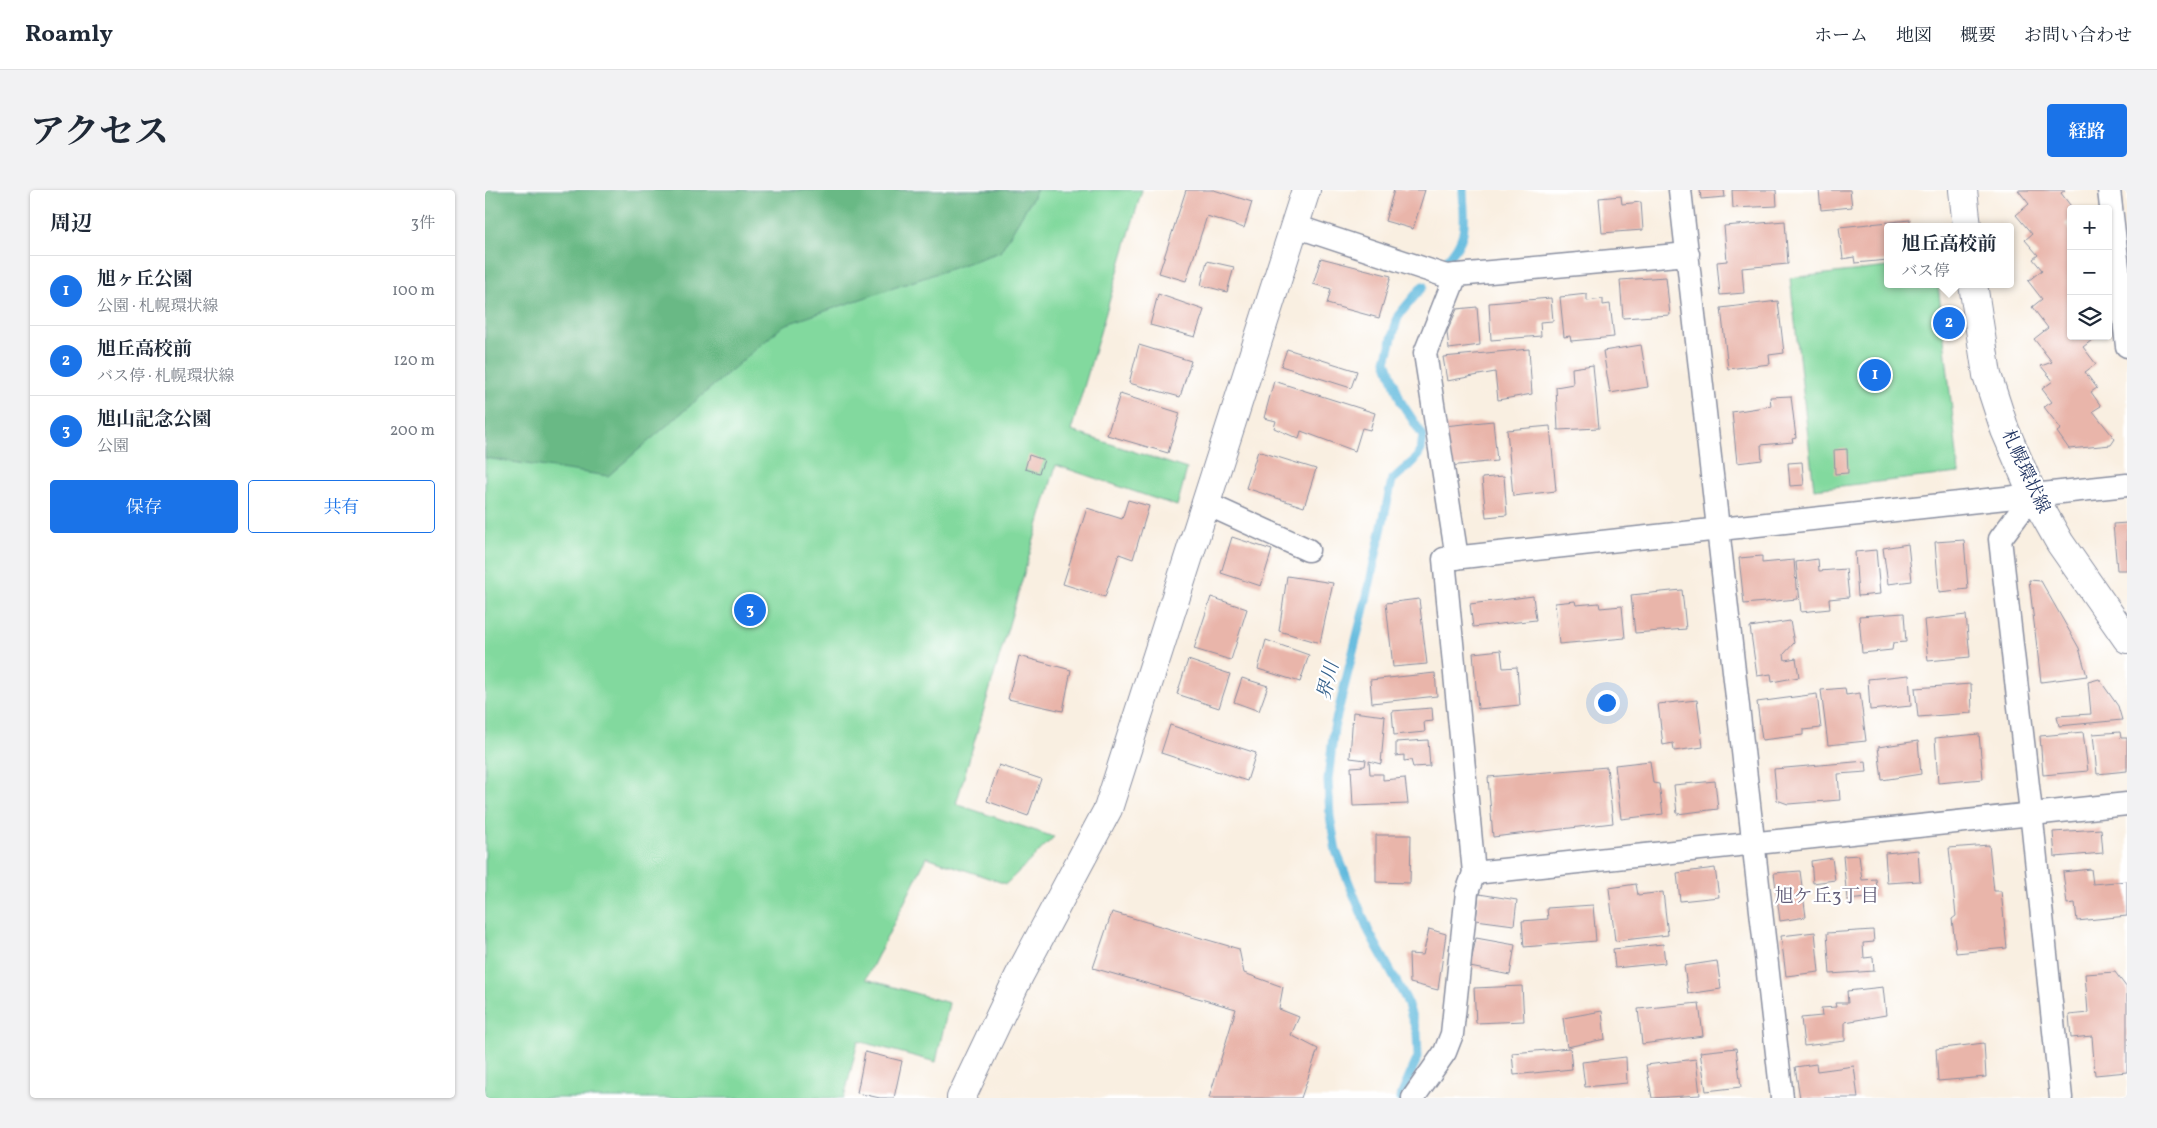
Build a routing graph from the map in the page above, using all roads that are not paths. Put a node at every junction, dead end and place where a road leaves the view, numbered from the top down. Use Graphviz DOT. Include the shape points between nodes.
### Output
graph roads {
  1 [pos="1307,190"];
  2 [pos="1680,190"];
  3 [pos="1963,190"];
  4 [pos="2109,190"];
  5 [pos="1967,223"];
  6 [pos="1295,226"];
  7 [pos="1688,254"];
  8 [pos="1455,275"];
  9 [pos="1974,288"];
  10 [pos="2127,346"];
  11 [pos="2127,485"];
  12 [pos="2033,495"];
  13 [pos="1207,504"];
  14 [pos="1718,530"];
  15 [pos="1308,550"];
  16 [pos="1457,558"];
  17 [pos="2127,639"];
  18 [pos="2127,804"];
  19 [pos="2031,815"];
  20 [pos="1754,844"];
  21 [pos="1474,874"];
  22 [pos="961,1098"];
  23 [pos="1413,1098"];
  24 [pos="1783,1098"];
  25 [pos="2061,1098"];
  1 -- 6 [label="street"];
  2 -- 7 [label="street"];
  3 -- 5 [label="street"];
  4 -- 10 [label="street"];
  6 -- 8 [label="street" via="1447,276"];
  6 -- 13 [label="street"];
  7 -- 8 [label="street"];
  7 -- 14 [label="street"];
  8 -- 16 [label="street" via="1425,353"];
  9 -- 12 [label="street, 札幌環状線" via="1987,375 2005,430"];
  11 -- 12 [label="street"];
  12 -- 14 [label="street"];
  12 -- 17 [label="street, 札幌環状線" via="2060,543"];
  12 -- 19 [label="street" via="2000,539"];
  13 -- 15 [label="street"];
  13 -- 22 [label="street" via="1109,809 1019,976"];
  14 -- 16 [label="street"];
  14 -- 20 [label="street"];
  16 -- 21 [label="street" via="1444,559"];
  18 -- 19 [label="street"];
  19 -- 20 [label="street"];
  19 -- 25 [label="street"];
  20 -- 21 [label="street"];
  20 -- 24 [label="street"];
  21 -- 23 [label="street" via="1467,892 1452,1034 1445,1052"];
}
